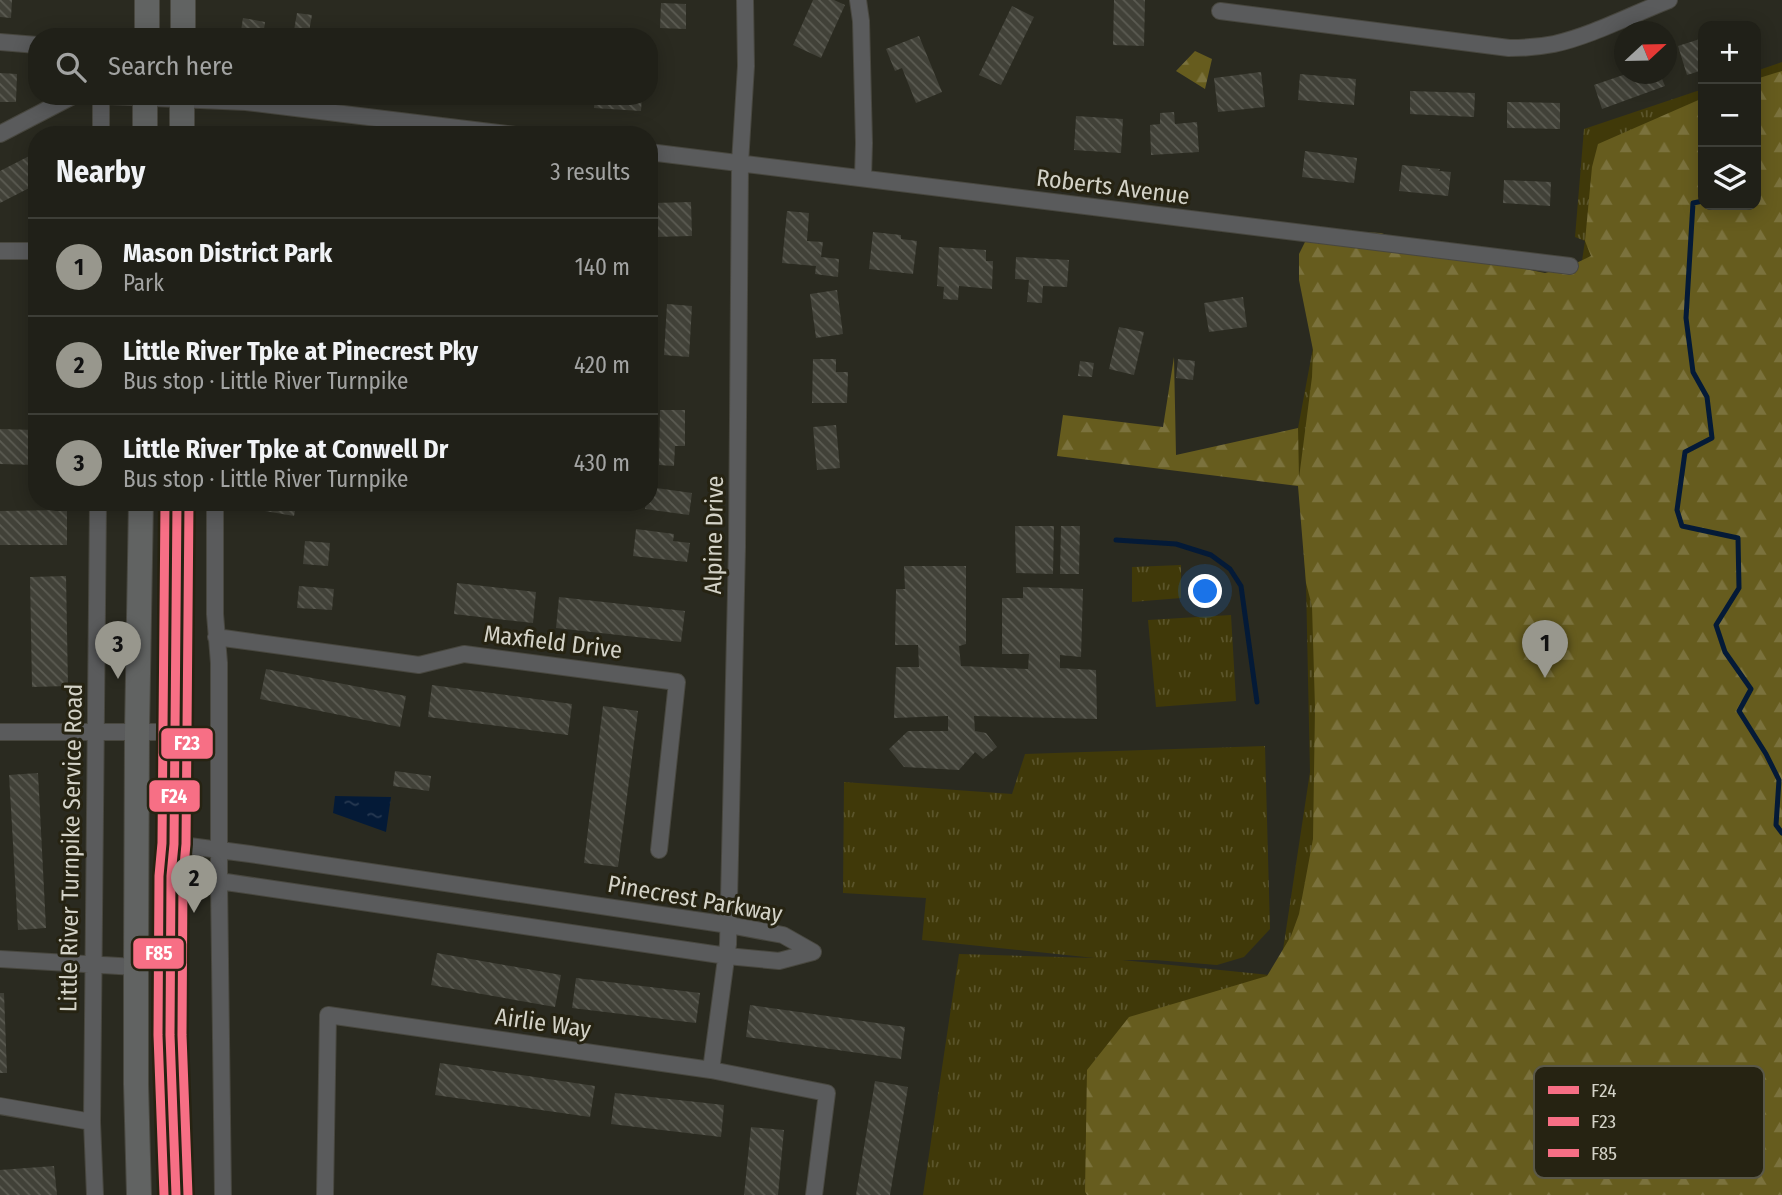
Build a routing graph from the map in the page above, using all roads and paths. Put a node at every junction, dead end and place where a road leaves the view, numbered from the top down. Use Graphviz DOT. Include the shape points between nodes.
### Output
graph roads {
  1 [pos="147,0"];
  2 [pos="183,0"];
  3 [pos="745,0"];
  4 [pos="858,0"];
  5 [pos="1669,0"];
  6 [pos="1220,11"];
  7 [pos="147,28"];
  8 [pos="183,28"];
  9 [pos="0,42"];
  10 [pos="28,45"];
  11 [pos="56,105"];
  12 [pos="101,105"];
  13 [pos="145,105"];
  14 [pos="182,105"];
  15 [pos="263,105"];
  16 [pos="101,126"];
  17 [pos="145,126"];
  18 [pos="182,126"];
  19 [pos="439,126"];
  20 [pos="0,134"];
  21 [pos="658,153"];
  22 [pos="740,163"];
  23 [pos="863,177"];
  24 [pos="0,251"];
  25 [pos="28,251"];
  26 [pos="1570,266"];
  27 [pos="98,511"];
  28 [pos="141,511"];
  29 [pos="177,511"];
  30 [pos="215,511"];
  31 [pos="216,637"];
  32 [pos="0,732"];
  33 [pos="137,732"];
  34 [pos="175,732"];
  35 [pos="95,733"];
  36 [pos="174,844"];
  37 [pos="219,850"];
  38 [pos="659,850"];
  39 [pos="171,876"];
  40 [pos="219,881"];
  41 [pos="729,925"];
  42 [pos="727,956"];
  43 [pos="0,959"];
  44 [pos="93,965"];
  45 [pos="136,967"];
  46 [pos="711,1070"];
  47 [pos="0,1106"];
  48 [pos="92,1122"];
  49 [pos="95,1195"];
  50 [pos="139,1195"];
  51 [pos="176,1195"];
  52 [pos="223,1195"];
  53 [pos="325,1195"];
  54 [pos="814,1195"];
  1 -- 7 [label="main road"];
  2 -- 8 [label="main road"];
  3 -- 22 [label="street, Alpine Drive"];
  4 -- 23 [label="street"];
  5 -- 6 [label="street" via="1579,37 1525,48"];
  9 -- 10 [label="street"];
  11 -- 20 [label="street"];
  12 -- 16 [label="street"];
  13 -- 17 [label="main road"];
  14 -- 18 [label="main road"];
  15 -- 19 [label="street"];
  21 -- 22 [label="street, Roberts Avenue"];
  22 -- 23 [label="street, Roberts Avenue"];
  22 -- 41 [label="street, Alpine Drive"];
  23 -- 26 [label="street, Roberts Avenue"];
  24 -- 25 [label="street"];
  27 -- 35 [label="street, Little River Turnpike Service Road"];
  28 -- 33 [label="main road"];
  29 -- 34 [label="main road"];
  30 -- 31 [label="street"];
  31 -- 37 [label="street"];
  31 -- 38 [label="street, Maxfield Drive" via="419,665 464,654 677,682"];
  32 -- 35 [label="street"];
  33 -- 34 [label="street"];
  33 -- 35 [label="street"];
  33 -- 45 [label="main road"];
  34 -- 36 [label="main road"];
  35 -- 44 [label="street, Little River Turnpike Service Road"];
  36 -- 37 [label="street, Pinecrest Parkway"];
  36 -- 39 [label="main road"];
  37 -- 40 [label="street"];
  37 -- 41 [label="street, Pinecrest Parkway"];
  39 -- 40 [label="street, Pinecrest Parkway"];
  39 -- 51 [label="main road"];
  40 -- 42 [label="street, Pinecrest Parkway"];
  40 -- 52 [label="street"];
  41 -- 42 [label="street, Alpine Drive"];
  41 -- 42 [label="street, Pinecrest Parkway" via="783,935 813,952 779,961"];
  42 -- 46 [label="street, Alpine Drive"];
  43 -- 44 [label="street"];
  44 -- 45 [label="street"];
  44 -- 48 [label="street, Little River Turnpike Service Road"];
  45 -- 50 [label="main road"];
  46 -- 53 [label="street, Airlie Way" via="328,1015"];
  46 -- 54 [label="street, Airlie Way" via="827,1093"];
  47 -- 48 [label="street"];
  48 -- 49 [label="street, Little River Turnpike Service Road"];
}
